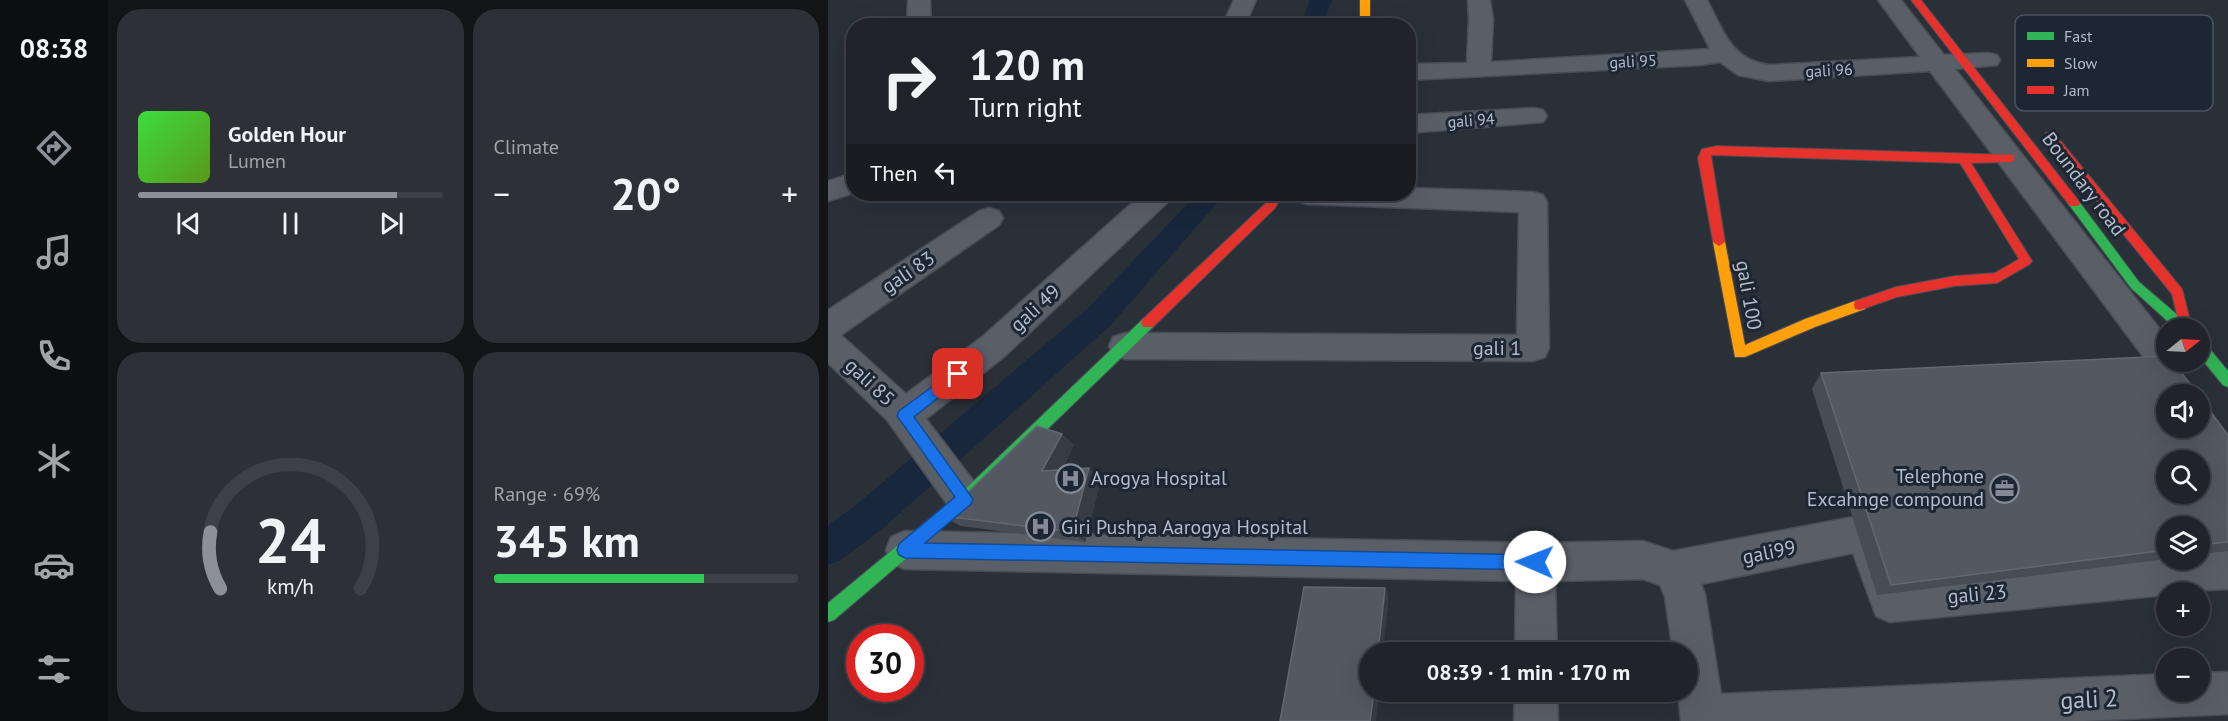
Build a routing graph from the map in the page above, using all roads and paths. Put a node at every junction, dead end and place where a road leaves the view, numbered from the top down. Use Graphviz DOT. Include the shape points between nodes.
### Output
graph roads {
  1 [pos="919,0"];
  2 [pos="1245,0"];
  3 [pos="1365,0"];
  4 [pos="1479,0"];
  5 [pos="1696,0"];
  6 [pos="1889,0"];
  7 [pos="1916,0"];
  8 [pos="919,18"];
  9 [pos="1243,18"];
  10 [pos="1365,18"];
  11 [pos="1725,54"];
  12 [pos="1972,60"];
  13 [pos="1479,70"];
  14 [pos="1416,72"];
  15 [pos="1534,116"];
  16 [pos="1416,123"];
  17 [pos="2041,125"];
  18 [pos="2010,158"];
  19 [pos="1963,159"];
  20 [pos="846,185"];
  21 [pos="828,191"];
  22 [pos="1416,198"];
  23 [pos="1151,201"];
  24 [pos="1273,201"];
  25 [pos="989,218"];
  26 [pos="2173,318"];
  27 [pos="2183,318"];
  28 [pos="828,327"];
  29 [pos="828,343"];
  30 [pos="1125,346"];
  31 [pos="2156,349"];
  32 [pos="2210,359"];
  33 [pos="2228,381"];
  34 [pos="904,416"];
  35 [pos="963,495"];
  36 [pos="1859,517"];
  37 [pos="905,550"];
  38 [pos="1535,562"];
  39 [pos="1658,565"];
  40 [pos="2228,570"];
  41 [pos="828,614"];
  42 [pos="1536,642"];
  43 [pos="2228,693"];
  44 [pos="1536,702"];
  45 [pos="1703,719"];
  46 [pos="1536,721"];
  1 -- 8 [label="street"];
  2 -- 9 [label="street"];
  3 -- 10 [label="street"];
  4 -- 13 [label="street"];
  5 -- 11 [label="street"];
  6 -- 12 [label="street"];
  7 -- 12 [label="street, Boundary road"];
  11 -- 12 [label="street, gali 96" via="1747,70 1769,73"];
  11 -- 13 [label="street, gali 95"];
  12 -- 18 [label="street"];
  12 -- 26 [label="street, Boundary road" via="2135,285"];
  13 -- 14 [label="street, gali 95"];
  15 -- 16 [label="street, gali 94"];
  17 -- 27 [label="street, Boundary road" via="2178,292"];
  18 -- 19 [label="street, gali 100"];
  18 -- 31 [label="street"];
  19 -- 19 [label="street, gali 100" via="1706,152 1740,353 1896,292 1997,278 2026,261"];
  20 -- 21 [label="street"];
  22 -- 30 [label="street, gali 1" via="1533,202 1533,348"];
  23 -- 34 [label="street, gali 49" via="994,346"];
  24 -- 30 [label="street"];
  25 -- 28 [label="street, gali 83"];
  29 -- 34 [label="street, gali 85"];
  30 -- 35 [label="street"];
  32 -- 33 [label="street"];
  34 -- 35 [label="street, gali 85"];
  35 -- 37 [label="street"];
  36 -- 39 [label="street, gali99"];
  36 -- 40 [label="street, gali 23" via="1890,602"];
  37 -- 38 [label="street, gali99"];
  37 -- 41 [label="street"];
  38 -- 39 [label="street, gali99"];
  38 -- 42 [label="street"];
  39 -- 45 [label="street" via="1685,594"];
  43 -- 45 [label="street, gali 2"];
  44 -- 46 [label="street"];
}
